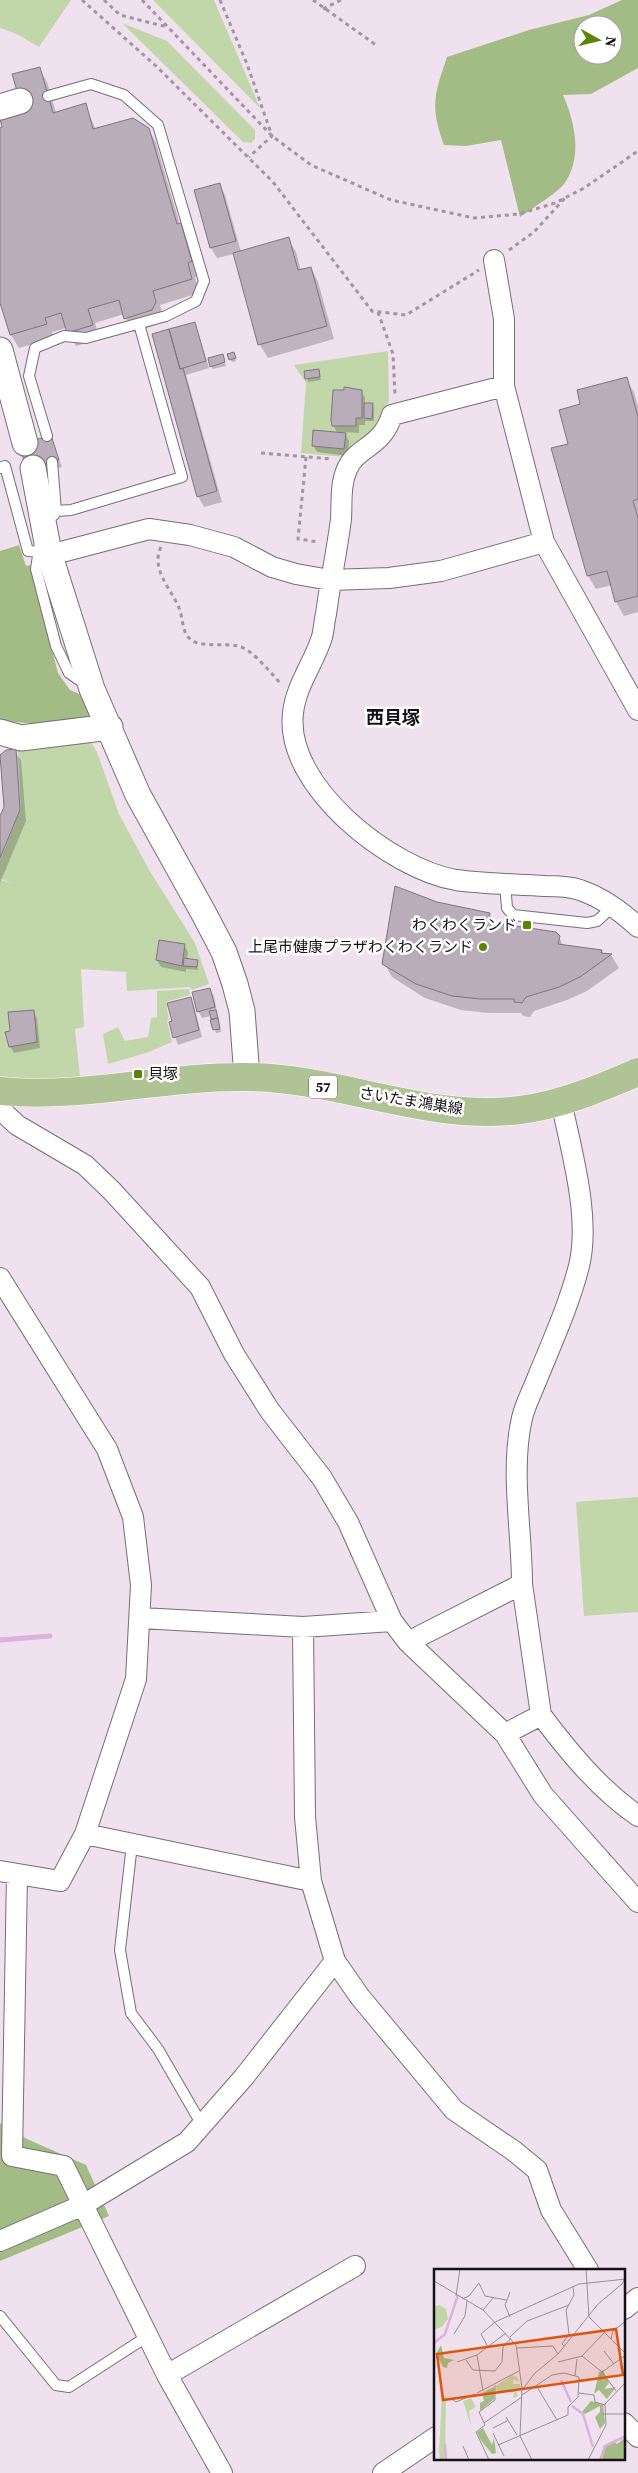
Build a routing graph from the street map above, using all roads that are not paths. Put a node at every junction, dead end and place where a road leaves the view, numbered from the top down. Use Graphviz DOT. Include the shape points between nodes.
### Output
graph roads {
  1 [pos="48,96"];
  2 [pos="494,260"];
  3 [pos="139,324"];
  4 [pos="0,350"];
  5 [pos="504,386"];
  6 [pos="36,440"];
  7 [pos="42,465"];
  8 [pos="0,468"];
  9 [pos="47,540"];
  10 [pos="544,542"];
  11 [pos="330,580"];
  12 [pos="638,710"];
  13 [pos="110,727"];
  14 [pos="0,732"];
  15 [pos="505,883"];
  16 [pos="612,907"];
  17 [pos="638,927"];
  18 [pos="638,1072"];
  19 [pos="247,1077"];
  20 [pos="0,1091"];
  21 [pos="561,1101"];
  22 [pos="0,1109"];
  23 [pos="2,1285"];
  24 [pos="522,1584"];
  25 [pos="141,1618"];
  26 [pos="392,1621"];
  27 [pos="303,1628"];
  28 [pos="408,1642"];
  29 [pos="541,1715"];
  30 [pos="505,1734"];
  31 [pos="638,1816"];
  32 [pos="85,1834"];
  33 [pos="132,1844"];
  34 [pos="8,1872"];
  35 [pos="311,1881"];
  36 [pos="638,1902"];
  37 [pos="335,1961"];
  38 [pos="202,2125"];
  39 [pos="83,2205"];
  40 [pos="0,2241"];
  41 [pos="355,2266"];
  42 [pos="587,2269"];
  43 [pos="638,2298"];
  44 [pos="626,2307"];
  45 [pos="0,2316"];
  46 [pos="148,2336"];
  47 [pos="167,2375"];
  48 [pos="626,2425"];
  49 [pos="638,2437"];
  50 [pos="434,2438"];
  51 [pos="222,2473"];
  52 [pos="383,2473"];
  1 -- 3 [label="lane" via="91,84 124,95 158,125 204,281 196,301 166,316"];
  2 -- 5 [label="street" via="504,319"];
  3 -- 6 [label="lane" via="86,338 64,336 35,348 29,376"];
  3 -- 9 [label="lane" via="182,477 71,510"];
  4 -- 6 [label="street"];
  5 -- 10 [label="street"];
  5 -- 11 [label="street" via="392,415 379,440 350,463 343,482"];
  7 -- 9 [label="street"];
  8 -- 9 [label="lane" via="5,466 28,551"];
  9 -- 11 [label="street" via="149,529 190,534 234,546 272,567"];
  9 -- 13 [label="street" via="92,689"];
  10 -- 11 [label="street" via="441,571 390,578"];
  10 -- 12 [label="street"];
  11 -- 15 [label="street" via="322,637 293,712 293,734 300,759 312,781 360,830 404,862 432,875"];
  13 -- 14 [label="street" via="21,738"];
  13 -- 19 [label="street" via="138,794 224,952 242,1011"];
  15 -- 16 [label="street" via="578,889"];
  15 -- 16 [label="lane" via="507,908 513,915 586,923 597,921"];
  16 -- 17 [label="street"];
  18 -- 21 [label="main road, さいたま鴻巣線 / 57"];
  19 -- 20 [label="main road, さいたま鴻巣線 / 57" via="67,1092"];
  19 -- 21 [label="main road, さいたま鴻巣線 / 57" via="460,1110 518,1111"];
  21 -- 24 [label="street" via="578,1189 582,1230 580,1256 570,1296 522,1418 517,1472"];
  22 -- 26 [label="street" via="17,1125 85,1165 200,1287 234,1354 260,1395 322,1478 348,1522"];
  23 -- 25 [label="street" via="106,1449 133,1517 141,1585"];
  24 -- 28 [label="street"];
  24 -- 29 [label="street"];
  25 -- 27 [label="street"];
  25 -- 32 [label="street" via="136,1679"];
  26 -- 27 [label="street"];
  26 -- 28 [label="street"];
  27 -- 35 [label="street" via="305,1817"];
  28 -- 30 [label="street"];
  29 -- 30 [label="street"];
  29 -- 31 [label="street" via="573,1757 621,1804"];
  30 -- 36 [label="street" via="543,1795"];
  32 -- 33 [label="street"];
  32 -- 34 [label="street" via="60,1881"];
  33 -- 35 [label="street"];
  33 -- 38 [label="lane" via="120,1950 131,2013 158,2049"];
  34 -- 39 [label="street" via="12,2156 64,2166"];
  35 -- 37 [label="street"];
  37 -- 38 [label="street"];
  37 -- 42 [label="street" via="360,1997 454,2110 537,2170 551,2210"];
  38 -- 39 [label="street" via="187,2142"];
  39 -- 40 [label="street"];
  39 -- 46 [label="street"];
  41 -- 47 [label="street"];
  43 -- 44 [label="street"];
  45 -- 46 [label="lane" via="56,2385 69,2387"];
  46 -- 47 [label="street"];
  47 -- 51 [label="street"];
  48 -- 49 [label="street"];
  50 -- 52 [label="street"];
}
